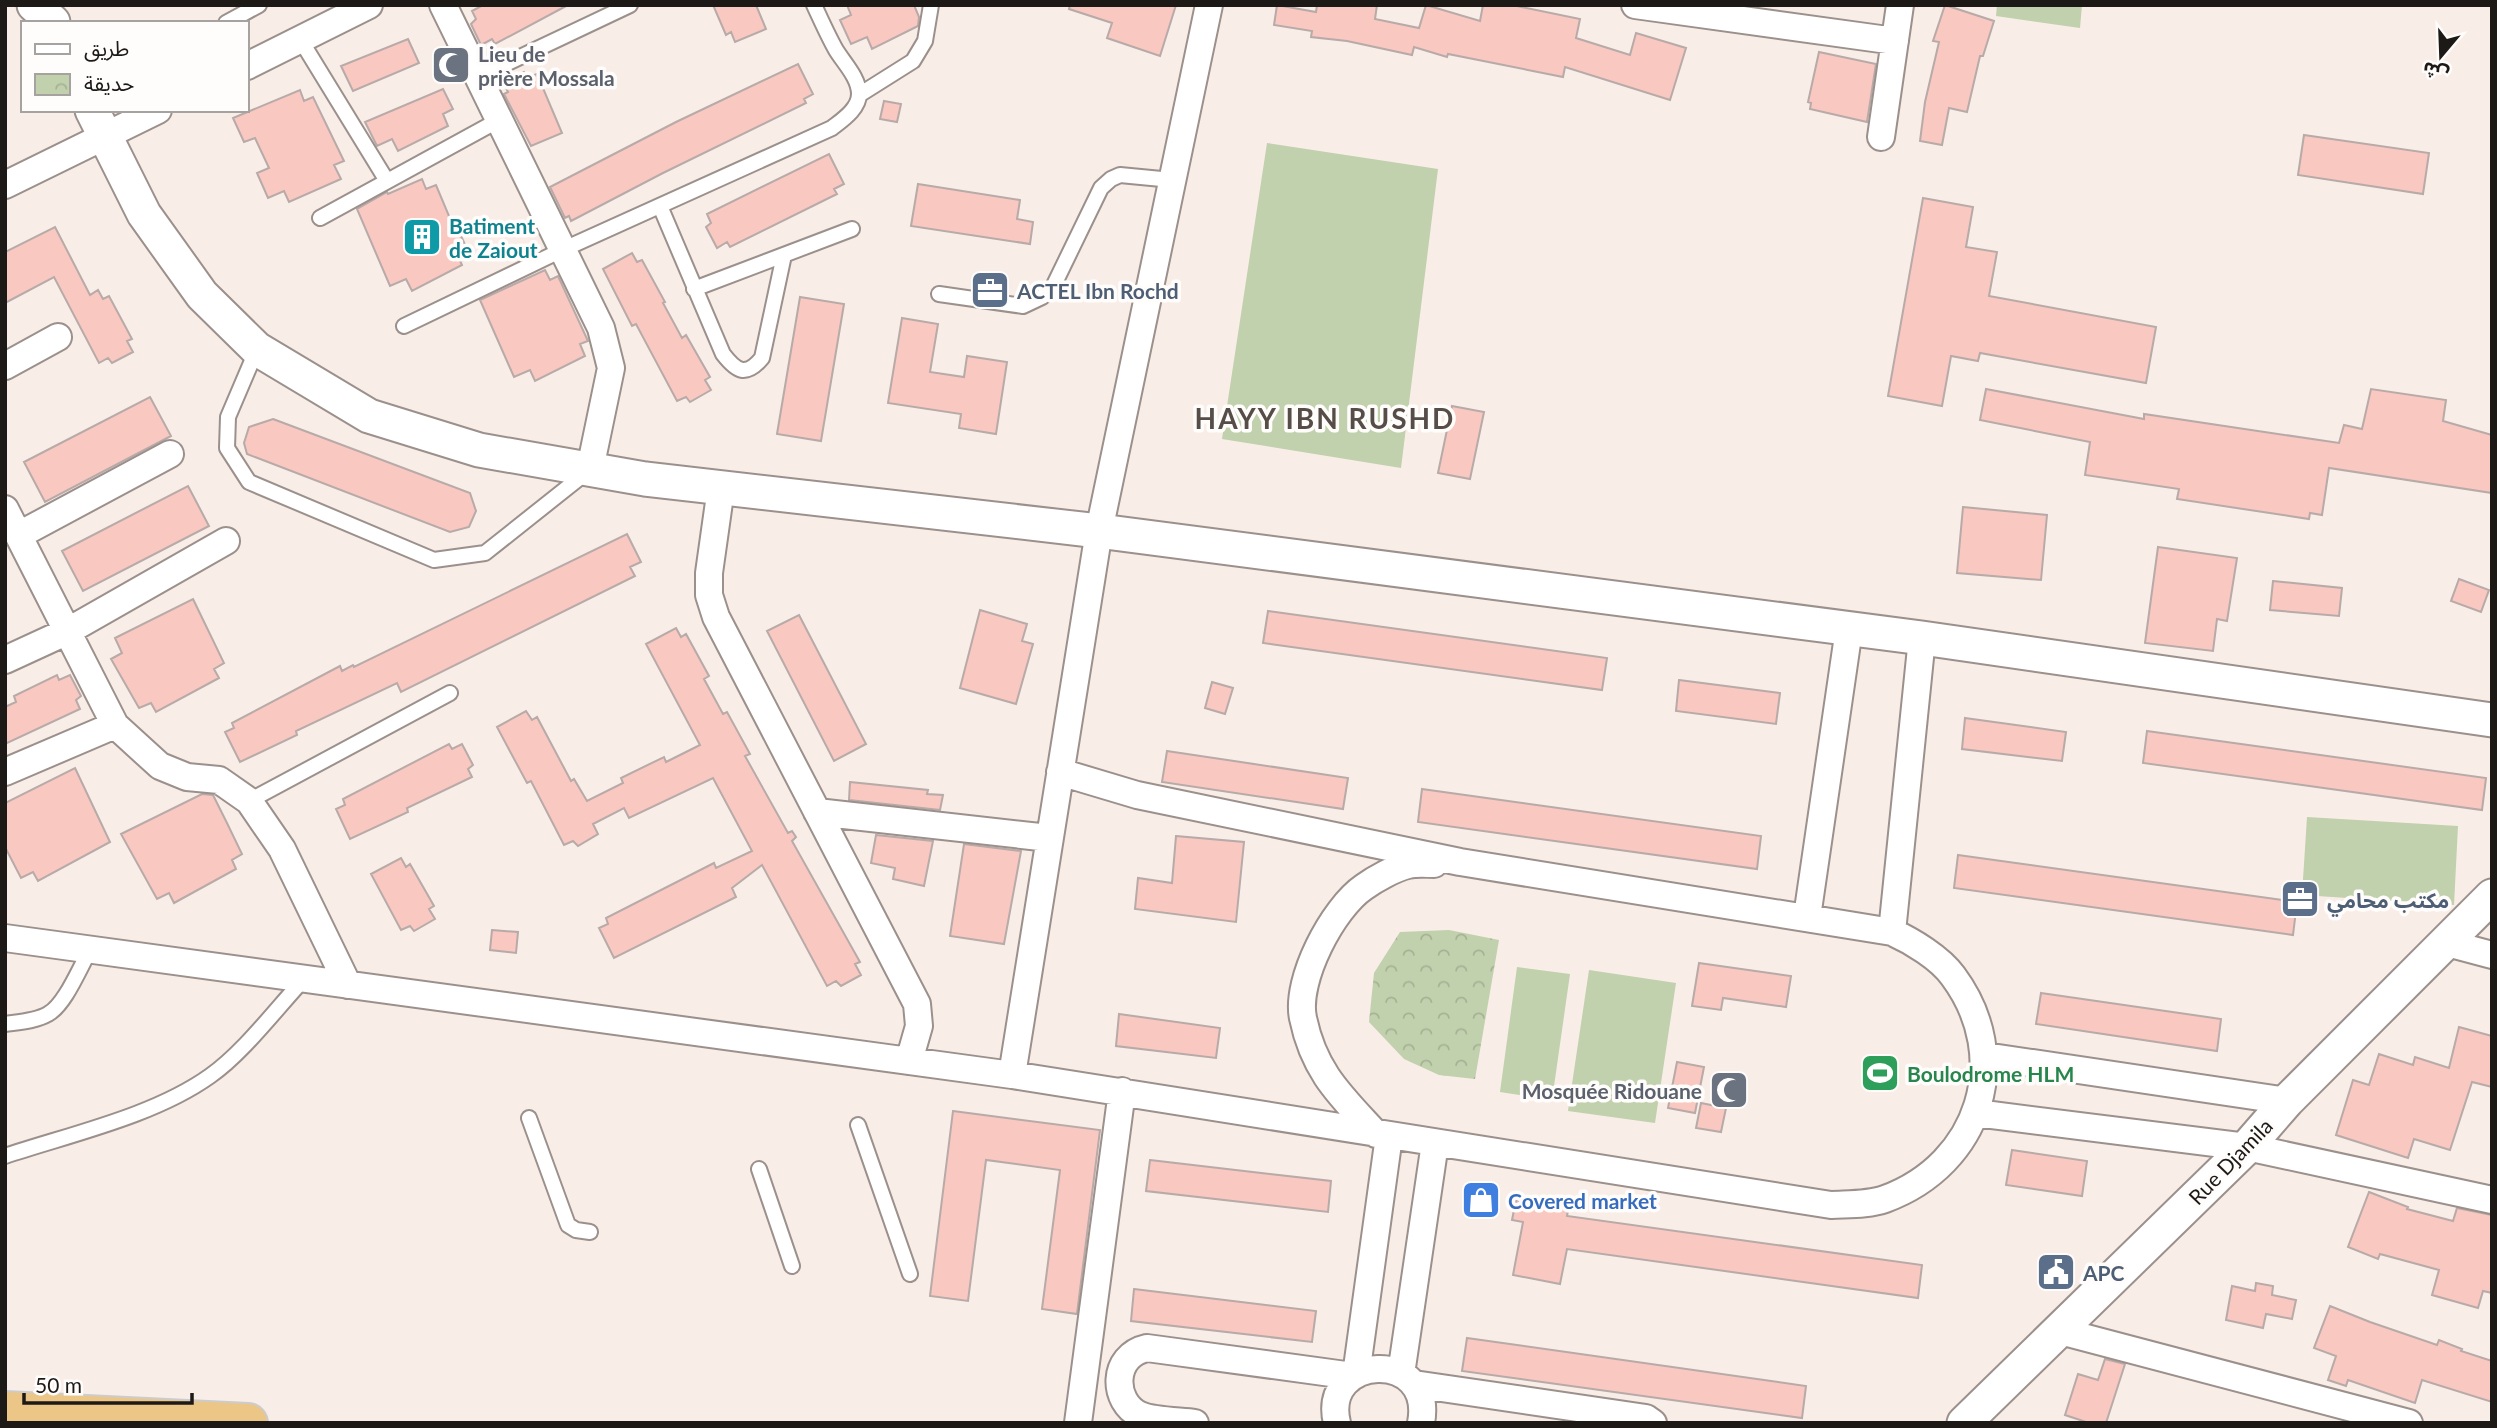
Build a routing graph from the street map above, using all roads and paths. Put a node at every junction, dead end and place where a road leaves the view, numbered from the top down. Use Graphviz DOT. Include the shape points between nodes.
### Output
graph roads {
  1 [pos="258,5"];
  2 [pos="369,5"];
  3 [pos="443,5"];
  4 [pos="630,5"];
  5 [pos="814,5"];
  6 [pos="931,5"];
  7 [pos="1209,5"];
  8 [pos="1635,5"];
  9 [pos="1900,5"];
  10 [pos="230,21"];
  11 [pos="300,39"];
  12 [pos="1895,41"];
  13 [pos="248,65"];
  14 [pos="478,77"];
  15 [pos="859,95"];
  16 [pos="149,112"];
  17 [pos="499,120"];
  18 [pos="98,124"];
  19 [pos="1881,137"];
  20 [pos="1172,180"];
  21 [pos="387,181"];
  22 [pos="5,186"];
  23 [pos="660,206"];
  24 [pos="320,218"];
  25 [pos="852,229"];
  26 [pos="562,250"];
  27 [pos="784,255"];
  28 [pos="694,289"];
  29 [pos="939,293"];
  30 [pos="404,327"];
  31 [pos="58,337"];
  32 [pos="257,349"];
  33 [pos="5,366"];
  34 [pos="170,454"];
  35 [pos="590,469"];
  36 [pos="721,488"];
  37 [pos="5,509"];
  38 [pos="1099,531"];
  39 [pos="19,535"];
  40 [pos="226,541"];
  41 [pos="1849,629"];
  42 [pos="68,631"];
  43 [pos="1922,638"];
  44 [pos="5,660"];
  45 [pos="450,693"];
  46 [pos="2492,720"];
  47 [pos="115,725"];
  48 [pos="5,772"];
  49 [pos="1060,772"];
  50 [pos="250,801"];
  51 [pos="817,812"];
  52 [pos="1049,838"];
  53 [pos="1460,862"];
  54 [pos="2492,896"];
  55 [pos="1807,917"];
  56 [pos="1892,932"];
  57 [pos="5,939"];
  58 [pos="2447,943"];
  59 [pos="90,950"];
  60 [pos="2492,955"];
  61 [pos="304,979"];
  62 [pos="348,985"];
  63 [pos="5,1024"];
  64 [pos="1985,1056"];
  65 [pos="909,1061"];
  66 [pos="1012,1075"];
  67 [pos="1122,1091"];
  68 [pos="2287,1101"];
  69 [pos="1976,1113"];
  70 [pos="529,1118"];
  71 [pos="858,1125"];
  72 [pos="1383,1135"];
  73 [pos="1435,1143"];
  74 [pos="2247,1147"];
  75 [pos="5,1156"];
  76 [pos="759,1169"];
  77 [pos="2492,1200"];
  78 [pos="590,1232"];
  79 [pos="792,1266"];
  80 [pos="910,1274"];
  81 [pos="2060,1331"];
  82 [pos="1355,1375"];
  83 [pos="1407,1379"];
  84 [pos="5,1411"];
  85 [pos="248,1423"];
  86 [pos="1079,1423"];
  87 [pos="1195,1423"];
  88 [pos="1338,1423"];
  89 [pos="1421,1423"];
  90 [pos="1653,1423"];
  91 [pos="1964,1423"];
  92 [pos="2409,1423"];
  1 -- 10 [label="lane"];
  2 -- 11 [label="street"];
  3 -- 14 [label="street"];
  4 -- 14 [label="lane"];
  5 -- 15 [label="lane"];
  6 -- 15 [label="lane" via="925,41 913,61"];
  7 -- 20 [label="street"];
  8 -- 12 [label="street"];
  9 -- 12 [label="street"];
  11 -- 13 [label="street"];
  11 -- 21 [label="lane"];
  12 -- 19 [label="street"];
  14 -- 17 [label="street"];
  15 -- 23 [label="lane" via="855,107 832,128"];
  16 -- 18 [label="street"];
  17 -- 21 [label="lane"];
  17 -- 26 [label="street"];
  18 -- 22 [label="street"];
  18 -- 32 [label="street" via="151,225 202,295"];
  20 -- 29 [label="lane" via="1120,175 1111,179 1101,188 1053,286 1023,306"];
  20 -- 38 [label="street"];
  21 -- 24 [label="lane"];
  23 -- 26 [label="lane"];
  23 -- 28 [label="lane"];
  25 -- 27 [label="lane"];
  26 -- 30 [label="lane"];
  26 -- 35 [label="street" via="601,328 611,368"];
  27 -- 28 [label="lane"];
  27 -- 28 [label="lane" via="762,358 754,368 733,368 723,355"];
  31 -- 33 [label="street"];
  32 -- 35 [label="street" via="369,416 479,450"];
  32 -- 35 [label="lane" via="228,417 227,447 249,482 434,560 485,553"];
  34 -- 39 [label="street"];
  35 -- 36 [label="street"];
  36 -- 38 [label="street"];
  36 -- 51 [label="street" via="709,595 716,617"];
  37 -- 39 [label="street"];
  38 -- 41 [label="street"];
  38 -- 49 [label="street"];
  39 -- 42 [label="street"];
  40 -- 42 [label="street"];
  41 -- 43 [label="street"];
  41 -- 55 [label="street"];
  42 -- 44 [label="street"];
  42 -- 47 [label="street"];
  43 -- 46 [label="street"];
  43 -- 56 [label="street"];
  45 -- 50 [label="lane"];
  47 -- 48 [label="street"];
  47 -- 50 [label="street" via="160,766 187,777 219,780"];
  49 -- 52 [label="street"];
  49 -- 53 [label="street" via="1138,794"];
  50 -- 62 [label="street" via="282,849"];
  51 -- 52 [label="street"];
  51 -- 65 [label="street" via="917,1004 919,1026"];
  52 -- 66 [label="street"];
  53 -- 55 [label="street"];
  53 -- 72 [label="street" via="1406,865 1363,887 1328,927 1306,976 1302,1016 1320,1068 1338,1093"];
  54 -- 58 [label="street, Rue Djamila"];
  55 -- 56 [label="street"];
  56 -- 64 [label="street" via="1913,942 1952,974 1978,1020"];
  57 -- 59 [label="street"];
  58 -- 60 [label="street"];
  58 -- 68 [label="street, Rue Djamila"];
  59 -- 61 [label="street"];
  59 -- 63 [label="lane" via="49,1014"];
  61 -- 62 [label="street"];
  61 -- 75 [label="lane" via="213,1074 188,1090 151,1108"];
  62 -- 65 [label="street"];
  64 -- 68 [label="street"];
  64 -- 69 [label="street"];
  65 -- 66 [label="street"];
  66 -- 67 [label="street"];
  67 -- 72 [label="street"];
  67 -- 86 [label="street"];
  68 -- 74 [label="street, Rue Djamila"];
  69 -- 73 [label="street" via="1966,1136 1935,1172 1870,1203 1831,1205"];
  69 -- 74 [label="street"];
  70 -- 78 [label="lane" via="568,1225"];
  71 -- 80 [label="lane"];
  72 -- 73 [label="street"];
  72 -- 82 [label="street"];
  73 -- 83 [label="street"];
  74 -- 77 [label="street"];
  74 -- 81 [label="street, Rue Djamila"];
  76 -- 79 [label="lane"];
  81 -- 91 [label="street, Rue Djamila"];
  81 -- 92 [label="street"];
  82 -- 83 [label="street" via="1378,1368"];
  82 -- 87 [label="street" via="1147,1348 1133,1351 1119,1375 1129,1407 1141,1416"];
  82 -- 88 [label="street" via="1337,1400"];
  83 -- 89 [label="street" via="1421,1397"];
  83 -- 90 [label="street" via="1646,1418"];
  84 -- 85 [label="highway"];
}
